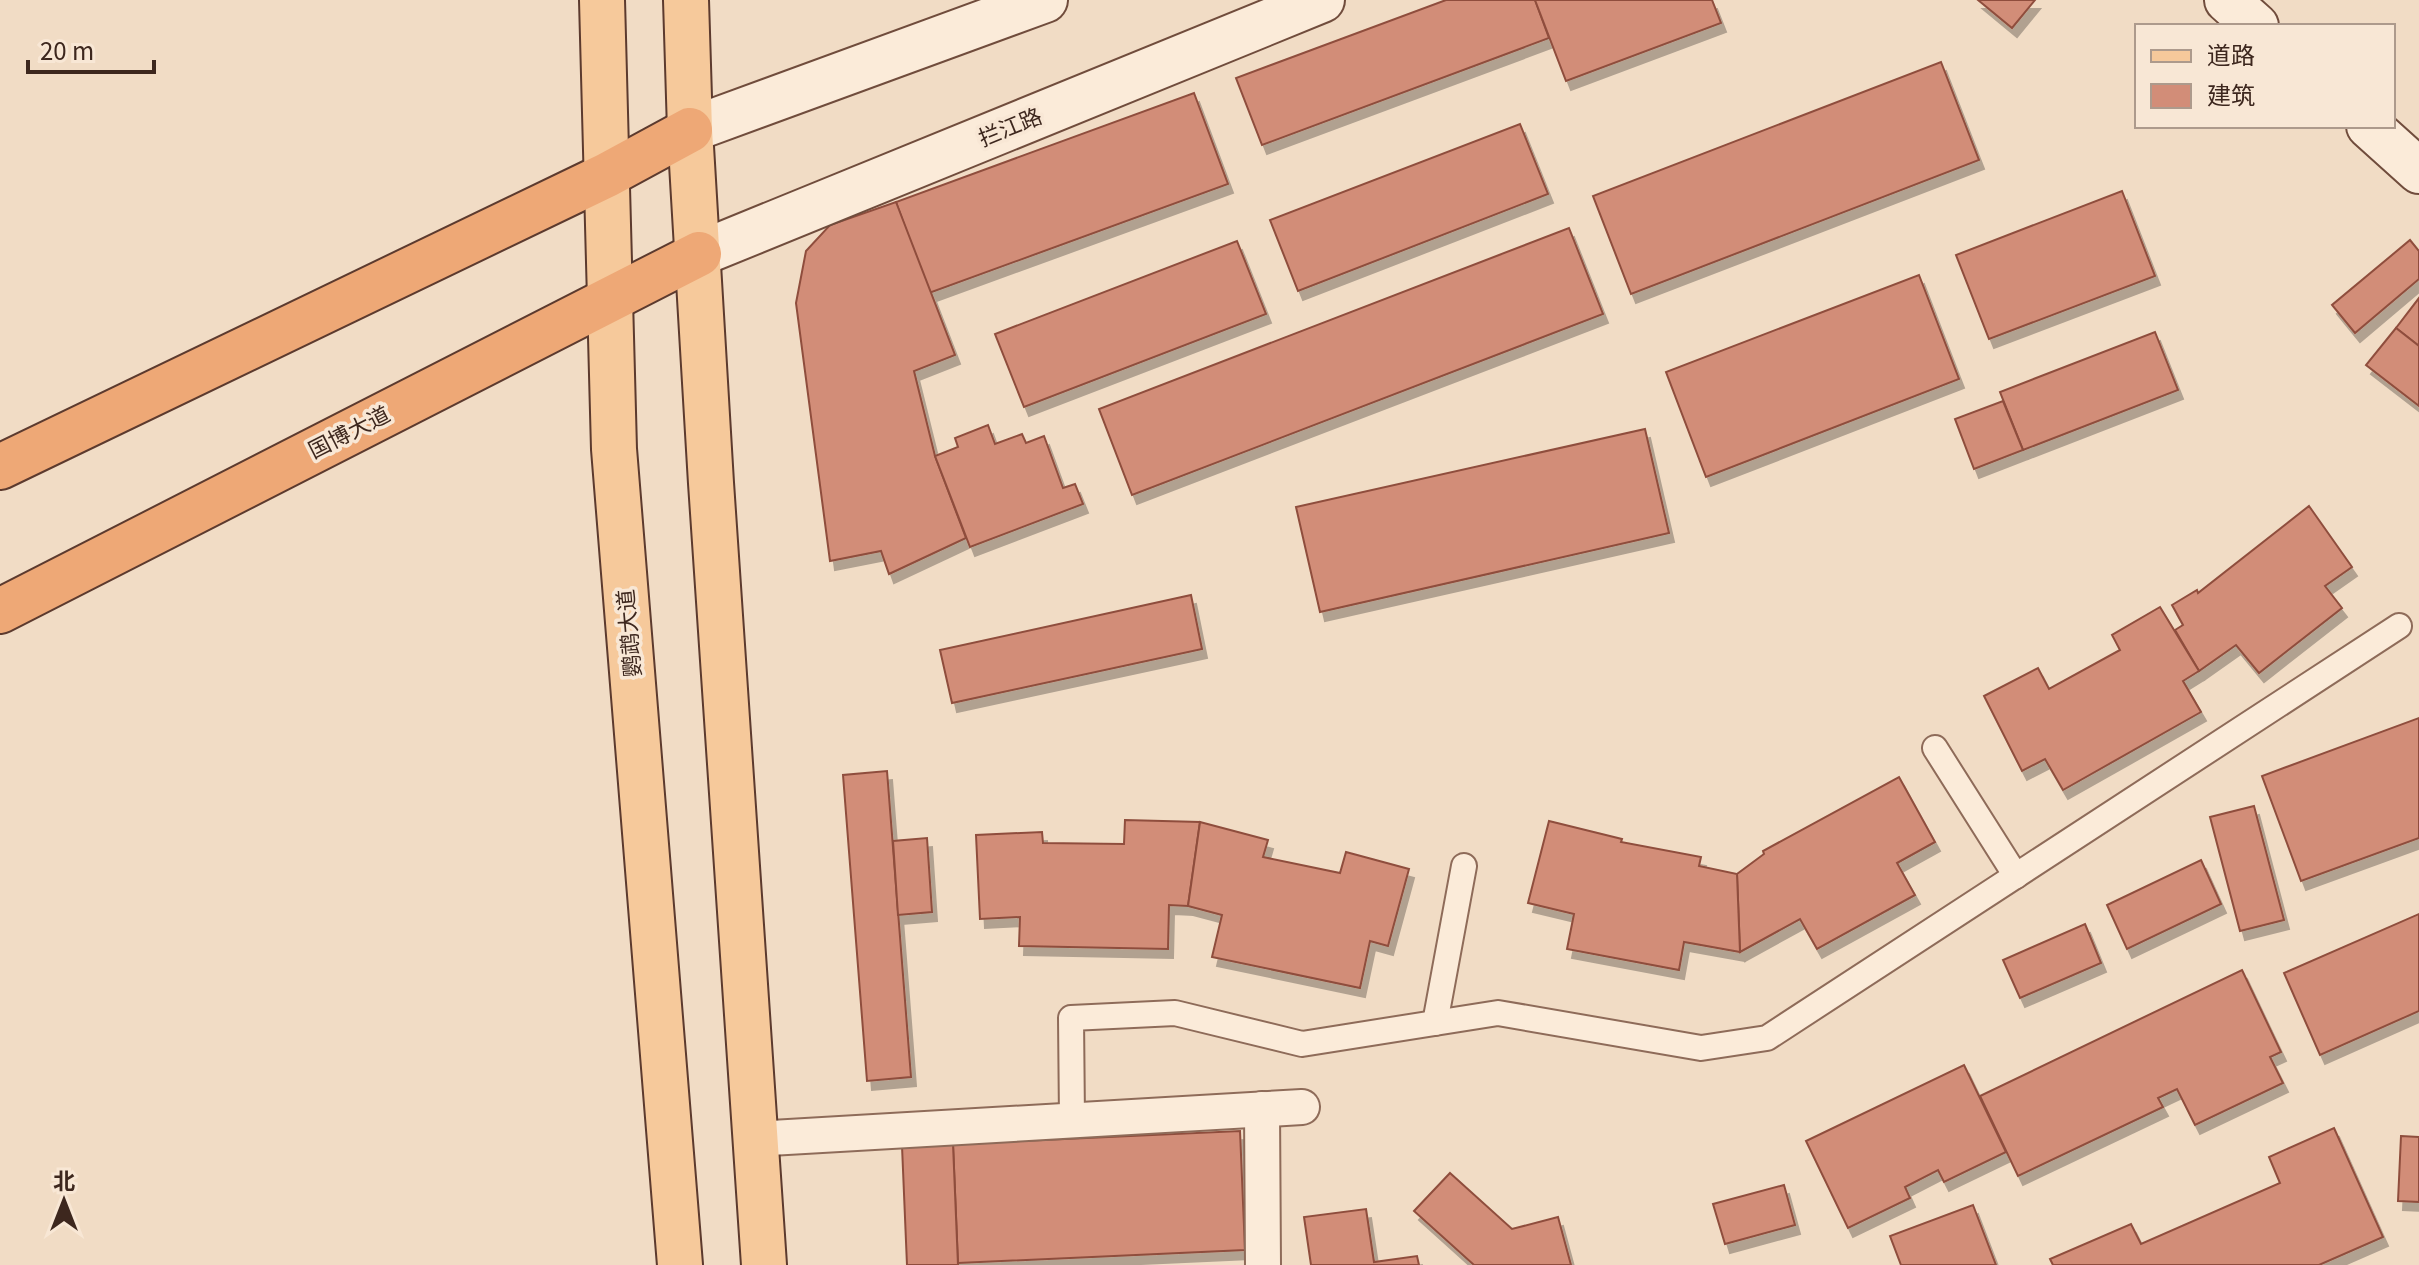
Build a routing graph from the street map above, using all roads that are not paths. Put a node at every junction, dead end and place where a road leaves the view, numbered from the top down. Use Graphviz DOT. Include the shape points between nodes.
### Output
graph roads {
  1 [pos="602,0"];
  2 [pos="686,0"];
  3 [pos="1045,0"];
  4 [pos="1322,0"];
  5 [pos="2227,0"];
  6 [pos="2254,24"];
  7 [pos="2371,128"];
  8 [pos="690,130"];
  9 [pos="2419,171"];
  10 [pos="607,175"];
  11 [pos="699,254"];
  12 [pos="608,301"];
  13 [pos="0,467"];
  14 [pos="0,611"];
  15 [pos="2399,626"];
  16 [pos="1935,748"];
  17 [pos="1464,866"];
  18 [pos="2016,876"];
  19 [pos="1435,1023"];
  20 [pos="1302,1107"];
  21 [pos="1262,1109"];
  22 [pos="1072,1119"];
  23 [pos="755,1139"];
  24 [pos="680,1265"];
  25 [pos="764,1265"];
  26 [pos="1263,1265"];
  1 -- 10 [label="main road, 鹦鹉大道"];
  2 -- 8 [label="main road"];
  3 -- 8 [label="main road"];
  4 -- 11 [label="main road, 拦江路"];
  5 -- 6 [label="main road"];
  7 -- 9 [label="main road"];
  8 -- 10 [label="highway"];
  8 -- 11 [label="main road"];
  10 -- 12 [label="main road, 鹦鹉大道"];
  10 -- 13 [label="highway"];
  11 -- 12 [label="highway, 国博大道"];
  11 -- 23 [label="main road"];
  12 -- 14 [label="highway, 国博大道"];
  12 -- 24 [label="main road, 鹦鹉大道" via="614,449"];
  15 -- 18 [label="street"];
  16 -- 18 [label="street"];
  17 -- 19 [label="street"];
  18 -- 19 [label="street" via="1767,1038 1701,1048 1498,1013"];
  19 -- 22 [label="street" via="1302,1044 1175,1013 1071,1018"];
  20 -- 21 [label="street"];
  21 -- 22 [label="street"];
  21 -- 26 [label="street"];
  22 -- 23 [label="street"];
  23 -- 25 [label="main road"];
}
